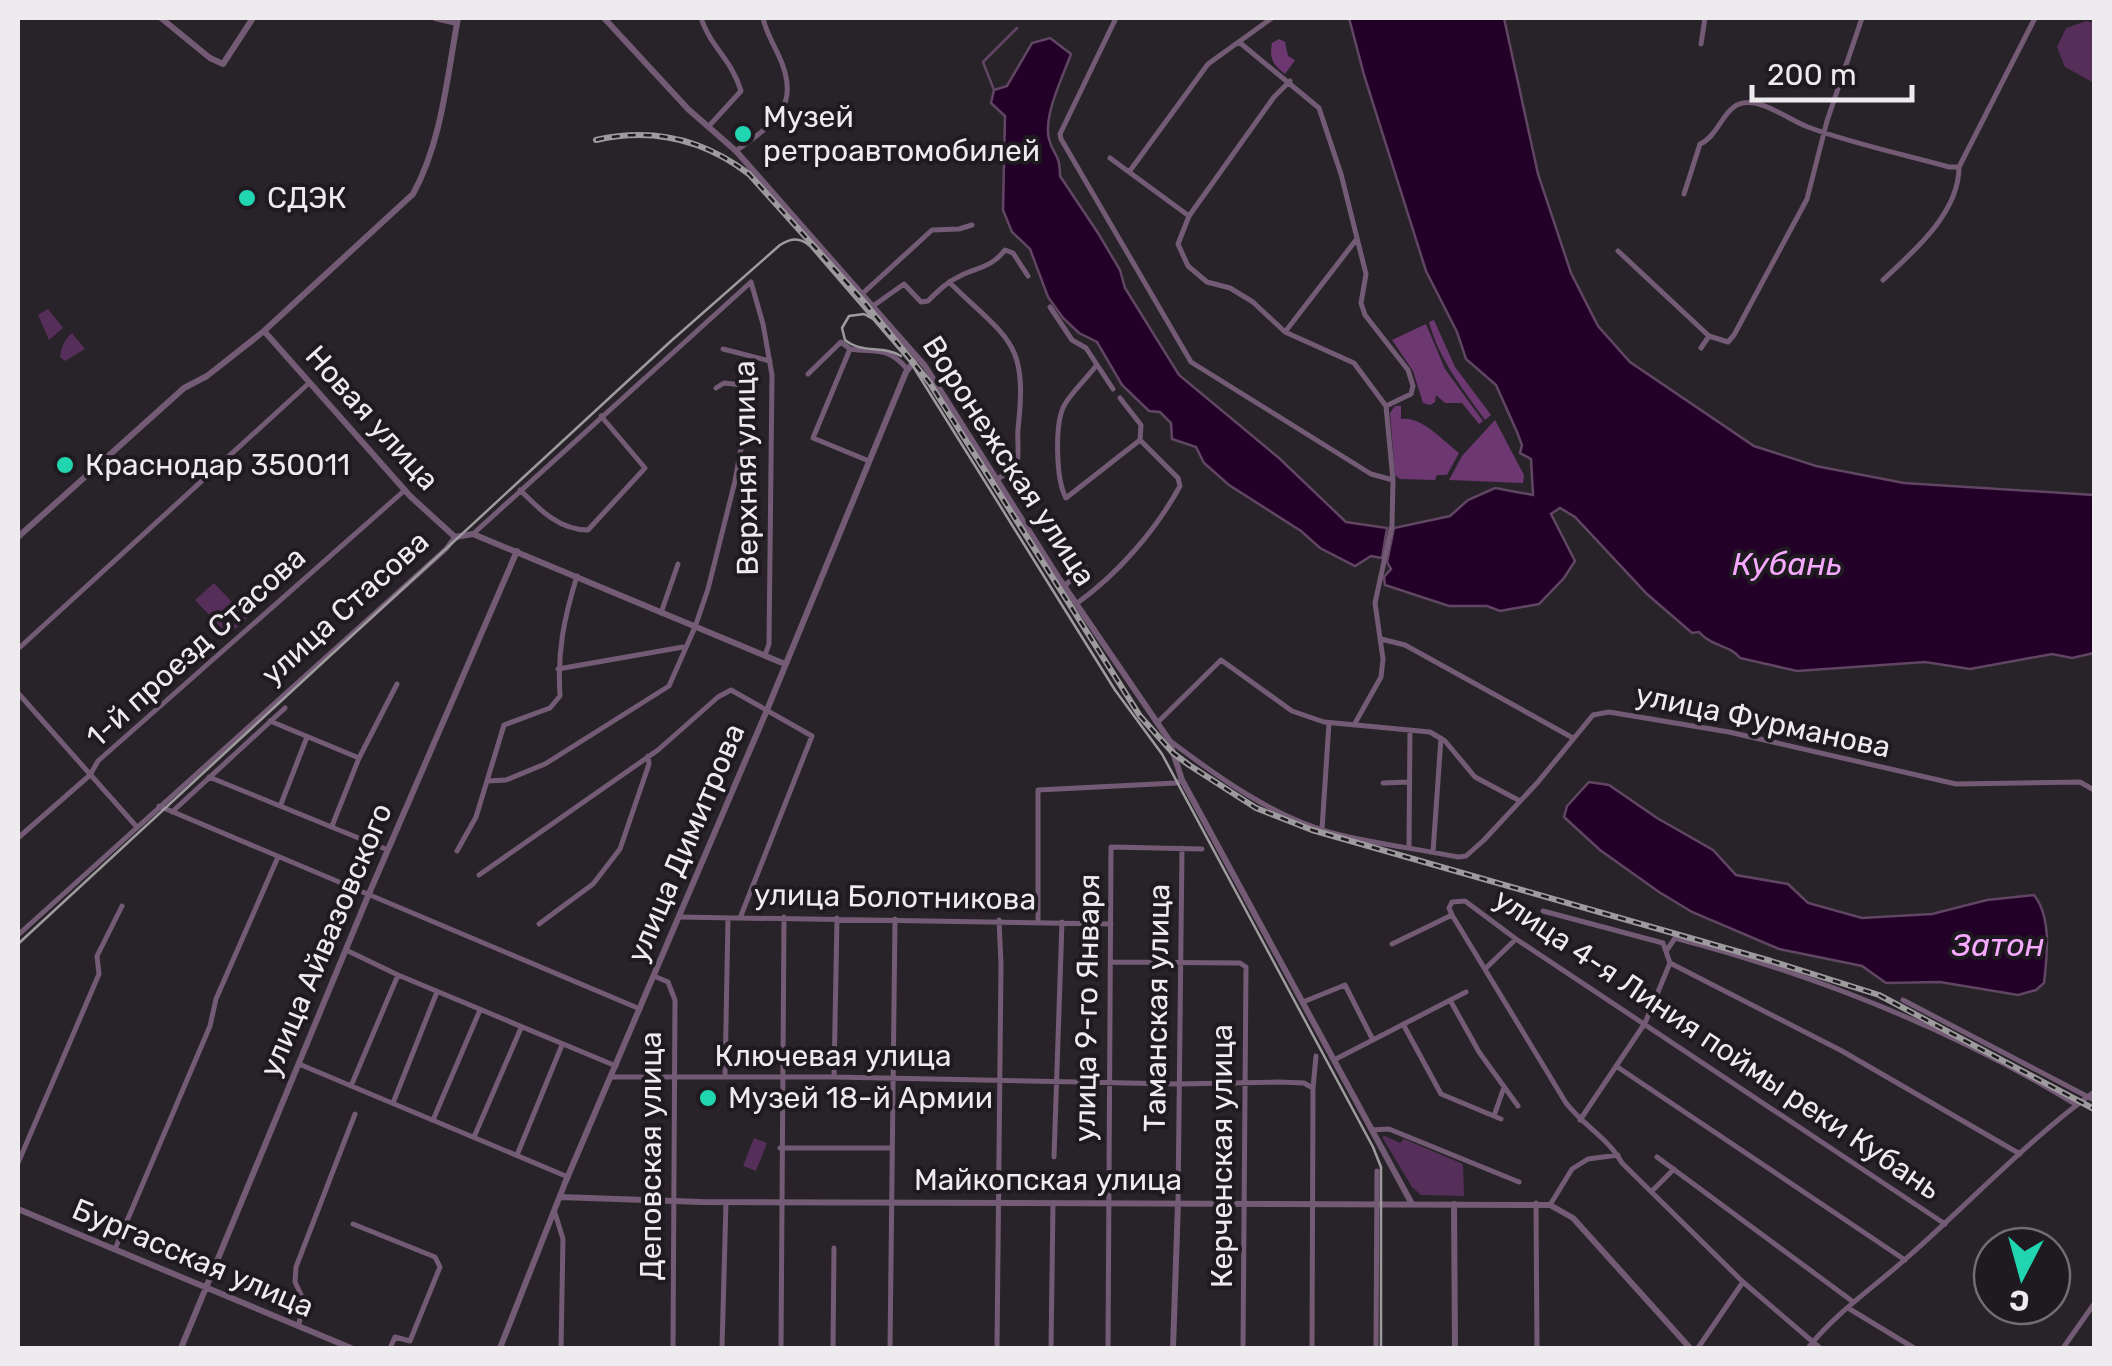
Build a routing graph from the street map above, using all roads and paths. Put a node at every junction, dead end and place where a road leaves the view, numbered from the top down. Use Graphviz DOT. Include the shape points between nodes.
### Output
graph roads {
  1 [pos="161,18"];
  2 [pos="252,18"];
  3 [pos="435,18"];
  4 [pos="604,18"];
  5 [pos="702,18"];
  6 [pos="763,18"];
  7 [pos="1116,18"];
  8 [pos="1272,18"];
  9 [pos="1706,18"];
  10 [pos="1862,18"];
  11 [pos="2035,18"];
  12 [pos="457,20"];
  13 [pos="1239,42"];
  14 [pos="1701,44"];
  15 [pos="1290,82"];
  16 [pos="709,126"];
  17 [pos="1824,131"];
  18 [pos="736,150"];
  19 [pos="1110,158"];
  20 [pos="1959,167"];
  21 [pos="1129,172"];
  22 [pos="1684,194"];
  23 [pos="1189,216"];
  24 [pos="972,225"];
  25 [pos="1356,240"];
  26 [pos="1618,252"];
  27 [pos="1028,276"];
  28 [pos="1883,280"];
  29 [pos="751,282"];
  30 [pos="949,282"];
  31 [pos="862,294"];
  32 [pos="873,306"];
  33 [pos="1050,307"];
  34 [pos="1286,332"];
  35 [pos="261,333"];
  36 [pos="1709,336"];
  37 [pos="850,348"];
  38 [pos="1701,348"];
  39 [pos="724,349"];
  40 [pos="754,356"];
  41 [pos="917,357"];
  42 [pos="770,361"];
  43 [pos="1096,366"];
  44 [pos="907,369"];
  45 [pos="808,374"];
  46 [pos="309,383"];
  47 [pos="743,385"];
  48 [pos="716,388"];
  49 [pos="1113,389"];
  50 [pos="1120,398"];
  51 [pos="1386,406"];
  52 [pos="600,416"];
  53 [pos="1140,440"];
  54 [pos="869,461"];
  55 [pos="997,479"];
  56 [pos="1392,480"];
  57 [pos="406,490"];
  58 [pos="520,490"];
  59 [pos="474,534"];
  60 [pos="18,537"];
  61 [pos="455,537"];
  62 [pos="517,551"];
  63 [pos="678,564"];
  64 [pos="1086,568"];
  65 [pos="577,576"];
  66 [pos="1064,586"];
  67 [pos="1076,604"];
  68 [pos="661,613"];
  69 [pos="695,627"];
  70 [pos="1380,639"];
  71 [pos="685,647"];
  72 [pos="18,649"];
  73 [pos="765,655"];
  74 [pos="785,664"];
  75 [pos="558,670"];
  76 [pos="397,684"];
  77 [pos="18,693"];
  78 [pos="285,708"];
  79 [pos="767,710"];
  80 [pos="270,721"];
  81 [pos="1157,723"];
  82 [pos="1330,723"];
  83 [pos="1354,725"];
  84 [pos="1410,730"];
  85 [pos="308,737"];
  86 [pos="1442,738"];
  87 [pos="1573,738"];
  88 [pos="1169,740"];
  89 [pos="648,756"];
  90 [pos="359,758"];
  91 [pos="90,775"];
  92 [pos="209,777"];
  93 [pos="1182,780"];
  94 [pos="486,781"];
  95 [pos="1409,782"];
  96 [pos="1383,783"];
  97 [pos="2094,790"];
  98 [pos="1520,801"];
  99 [pos="159,806"];
  100 [pos="281,806"];
  101 [pos="172,812"];
  102 [pos="136,826"];
  103 [pos="331,827"];
  104 [pos="1322,829"];
  105 [pos="18,838"];
  106 [pos="1409,847"];
  107 [pos="1182,848"];
  108 [pos="1202,849"];
  109 [pos="388,850"];
  110 [pos="457,851"];
  111 [pos="1433,852"];
  112 [pos="278,858"];
  113 [pos="480,875"];
  114 [pos="368,896"];
  115 [pos="122,906"];
  116 [pos="1543,911"];
  117 [pos="1452,915"];
  118 [pos="678,917"];
  119 [pos="784,917"];
  120 [pos="728,918"];
  121 [pos="740,918"];
  122 [pos="837,918"];
  123 [pos="895,919"];
  124 [pos="998,920"];
  125 [pos="1038,921"];
  126 [pos="1062,922"];
  127 [pos="540,924"];
  128 [pos="1111,924"];
  129 [pos="18,935"];
  130 [pos="1516,939"];
  131 [pos="1392,944"];
  132 [pos="346,950"];
  133 [pos="1668,950"];
  134 [pos="1111,962"];
  135 [pos="1670,963"];
  136 [pos="1180,964"];
  137 [pos="1486,968"];
  138 [pos="398,975"];
  139 [pos="654,976"];
  140 [pos="437,992"];
  141 [pos="1466,992"];
  142 [pos="1450,1000"];
  143 [pos="1902,1000"];
  144 [pos="1304,1002"];
  145 [pos="640,1008"];
  146 [pos="480,1010"];
  147 [pos="1644,1023"];
  148 [pos="1403,1024"];
  149 [pos="521,1028"];
  150 [pos="1373,1040"];
  151 [pos="562,1045"];
  152 [pos="1316,1056"];
  153 [pos="1334,1060"];
  154 [pos="299,1064"];
  155 [pos="616,1066"];
  156 [pos="1616,1066"];
  157 [pos="612,1077"];
  158 [pos="725,1077"];
  159 [pos="781,1077"];
  160 [pos="834,1077"];
  161 [pos="673,1078"];
  162 [pos="892,1078"];
  163 [pos="1001,1080"];
  164 [pos="1055,1081"];
  165 [pos="1110,1083"];
  166 [pos="1177,1084"];
  167 [pos="1246,1084"];
  168 [pos="351,1086"];
  169 [pos="1313,1088"];
  170 [pos="1504,1089"];
  171 [pos="2094,1092"];
  172 [pos="2091,1098"];
  173 [pos="393,1103"];
  174 [pos="2076,1104"];
  175 [pos="1518,1106"];
  176 [pos="355,1114"];
  177 [pos="433,1120"];
  178 [pos="1580,1120"];
  179 [pos="1372,1130"];
  180 [pos="474,1137"];
  181 [pos="780,1148"];
  182 [pos="890,1148"];
  183 [pos="2020,1154"];
  184 [pos="516,1155"];
  185 [pos="1618,1156"];
  186 [pos="1054,1157"];
  187 [pos="1657,1157"];
  188 [pos="18,1163"];
  189 [pos="1674,1170"];
  190 [pos="1377,1171"];
  191 [pos="568,1177"];
  192 [pos="1518,1182"];
  193 [pos="1652,1192"];
  194 [pos="560,1197"];
  195 [pos="672,1201"];
  196 [pos="726,1202"];
  197 [pos="781,1202"];
  198 [pos="889,1202"];
  199 [pos="1000,1202"];
  200 [pos="1054,1203"];
  201 [pos="1108,1203"];
  202 [pos="1178,1203"];
  203 [pos="1536,1203"];
  204 [pos="1246,1204"];
  205 [pos="1314,1204"];
  206 [pos="1378,1204"];
  207 [pos="1412,1204"];
  208 [pos="1454,1204"];
  209 [pos="1550,1204"];
  210 [pos="18,1208"];
  211 [pos="554,1210"];
  212 [pos="353,1224"];
  213 [pos="1945,1224"];
  214 [pos="834,1248"];
  215 [pos="115,1249"];
  216 [pos="1905,1260"];
  217 [pos="1743,1282"];
  218 [pos="206,1288"];
  219 [pos="2094,1304"];
  220 [pos="1850,1305"];
  221 [pos="298,1326"];
  222 [pos="1810,1346"];
  223 [pos="181,1348"];
  224 [pos="350,1348"];
  225 [pos="390,1348"];
  226 [pos="500,1348"];
  227 [pos="561,1348"];
  228 [pos="673,1348"];
  229 [pos="722,1348"];
  230 [pos="781,1348"];
  231 [pos="833,1348"];
  232 [pos="890,1348"];
  233 [pos="997,1348"];
  234 [pos="1051,1348"];
  235 [pos="1108,1348"];
  236 [pos="1172,1348"];
  237 [pos="1243,1348"];
  238 [pos="1312,1348"];
  239 [pos="1376,1348"];
  240 [pos="1455,1348"];
  241 [pos="1537,1348"];
  242 [pos="1690,1348"];
  243 [pos="1698,1348"];
  244 [pos="1820,1348"];
  245 [pos="1914,1348"];
  246 [pos="2063,1348"];
  1 -- 2 [label="street" via="223,64"];
  3 -- 12 [label="street"];
  4 -- 16 [label="street, Воронежская улица"];
  5 -- 16 [label="street" via="742,91"];
  6 -- 18 [label="street" via="786,77 786,102 779,118"];
  7 -- 56 [label="street" via="1061,139 1192,362 1371,474"];
  8 -- 13 [label="street"];
  9 -- 14 [label="street"];
  10 -- 17 [label="street"];
  11 -- 20 [label="street"];
  12 -- 35 [label="street" via="434,144 413,194"];
  13 -- 15 [label="street"];
  13 -- 21 [label="street" via="1208,64"];
  15 -- 23 [label="street"];
  15 -- 25 [label="street" via="1319,108"];
  16 -- 18 [label="street, Воронежская улица"];
  17 -- 20 [label="street"];
  17 -- 22 [label="street" via="1744,102 1700,144"];
  17 -- 36 [label="street" via="1807,199 1728,342"];
  18 -- 31 [label="street, Воронежская улица"];
  19 -- 21 [label="street"];
  20 -- 28 [label="street" via="1956,192 1942,217"];
  21 -- 23 [label="street"];
  23 -- 34 [label="street" via="1178,244 1188,266 1253,302"];
  24 -- 31 [label="street" via="932,230"];
  25 -- 34 [label="street"];
  25 -- 51 [label="street" via="1366,274 1366,315 1413,386 1408,396"];
  26 -- 36 [label="street"];
  27 -- 30 [label="street" via="1005,250 992,265"];
  29 -- 42 [label="street, Верхняя улица"];
  29 -- 52 [label="street, улица Стасова"];
  30 -- 32 [label="street" via="922,302 900,285"];
  30 -- 55 [label="street" via="1018,354 1019,458 1016,468"];
  31 -- 32 [label="street, Воронежская улица"];
  32 -- 41 [label="street, Воронежская улица"];
  33 -- 43 [label="street"];
  34 -- 51 [label="street" via="1354,363"];
  35 -- 46 [label="street, Новая улица"];
  35 -- 60 [label="street" via="184,388"];
  36 -- 38 [label="street"];
  37 -- 44 [label="street" via="886,351"];
  37 -- 45 [label="street" via="841,342"];
  37 -- 54 [label="street" via="813,438"];
  39 -- 40 [label="street"];
  40 -- 42 [label="street"];
  40 -- 47 [label="street"];
  41 -- 44 [label="street, улица Димитрова"];
  41 -- 55 [label="street, Воронежская улица"];
  42 -- 73 [label="street, Верхняя улица"];
  43 -- 49 [label="street"];
  43 -- 53 [label="street" via="1061,413 1058,459 1066,498"];
  44 -- 54 [label="street, улица Димитрова"];
  46 -- 57 [label="street, Новая улица"];
  46 -- 72 [label="street"];
  47 -- 48 [label="street"];
  47 -- 69 [label="street" via="746,420 735,482"];
  50 -- 53 [label="street" via="1142,425"];
  51 -- 56 [label="street"];
  52 -- 58 [label="street, улица Стасова"];
  52 -- 58 [label="street" via="645,468 588,530 552,520"];
  53 -- 67 [label="street" via="1180,486 1159,522"];
  54 -- 74 [label="street, улица Димитрова"];
  55 -- 66 [label="street, Воронежская улица"];
  56 -- 70 [label="street" via="1392,524 1375,603"];
  57 -- 61 [label="street, Новая улица"];
  57 -- 91 [label="street, 1-й проезд Стасова" via="98,761"];
  58 -- 59 [label="street, улица Стасова"];
  59 -- 61 [label="street, улица Стасова"];
  59 -- 62 [label="street"];
  61 -- 99 [label="street, улица Стасова"];
  62 -- 65 [label="street"];
  62 -- 109 [label="street, улица Айвазовского"];
  63 -- 68 [label="street"];
  64 -- 66 [label="street"];
  65 -- 68 [label="street"];
  65 -- 75 [label="street"];
  66 -- 67 [label="street, Воронежская улица"];
  67 -- 81 [label="street, Воронежская улица"];
  68 -- 69 [label="street"];
  69 -- 71 [label="street"];
  69 -- 73 [label="street"];
  70 -- 83 [label="street" via="1381,677"];
  70 -- 87 [label="street" via="1405,645"];
  71 -- 75 [label="street"];
  71 -- 94 [label="street" via="669,686 650,700 545,764"];
  73 -- 74 [label="street"];
  74 -- 79 [label="street, улица Димитрова"];
  75 -- 94 [label="street" via="560,696 550,708 504,725"];
  76 -- 90 [label="street"];
  77 -- 91 [label="street"];
  78 -- 80 [label="street, улица Стасова"];
  79 -- 89 [label="street" via="726,690"];
  79 -- 118 [label="street, улица Димитрова"];
  79 -- 121 [label="street" via="812,736"];
  80 -- 85 [label="street"];
  80 -- 92 [label="street, улица Стасова"];
  81 -- 82 [label="street" via="1221,660 1292,710"];
  81 -- 88 [label="street, Воронежская улица"];
  82 -- 83 [label="street"];
  82 -- 104 [label="street"];
  83 -- 84 [label="street"];
  84 -- 86 [label="street"];
  84 -- 95 [label="street"];
  85 -- 90 [label="street"];
  85 -- 100 [label="street"];
  86 -- 98 [label="street" via="1474,776"];
  86 -- 111 [label="street"];
  87 -- 97 [label="street, улица Фурманова" via="1593,715 1609,712 1956,784 2080,782"];
  87 -- 98 [label="street, улица Фурманова"];
  88 -- 93 [label="street, Воронежская улица"];
  88 -- 104 [label="street" via="1260,802"];
  89 -- 113 [label="street"];
  89 -- 127 [label="street" via="620,849 593,884"];
  90 -- 103 [label="street"];
  91 -- 102 [label="street"];
  91 -- 105 [label="street, 1-й проезд Стасова"];
  92 -- 100 [label="street"];
  92 -- 101 [label="street, улица Стасова"];
  93 -- 125 [label="street" via="1038,790"];
  93 -- 144 [label="street, Воронежская улица"];
  94 -- 110 [label="street"];
  95 -- 96 [label="street"];
  95 -- 106 [label="street"];
  98 -- 111 [label="street, улица Фурманова" via="1466,856"];
  99 -- 101 [label="street"];
  99 -- 102 [label="street, улица Стасова"];
  100 -- 103 [label="street"];
  101 -- 112 [label="street"];
  102 -- 129 [label="street, улица Стасова"];
  103 -- 109 [label="street"];
  104 -- 106 [label="street"];
  106 -- 111 [label="street"];
  107 -- 108 [label="street"];
  107 -- 128 [label="street, улица 9-го Января" via="1112,847"];
  107 -- 136 [label="street, Таманская улица"];
  109 -- 114 [label="street, улица Айвазовского"];
  112 -- 114 [label="street"];
  112 -- 215 [label="street"];
  114 -- 132 [label="street, улица Айвазовского"];
  114 -- 145 [label="street"];
  115 -- 188 [label="street"];
  116 -- 133 [label="street"];
  117 -- 130 [label="street, улица 4-я Линия поймы реки Кубань" via="1452,902 1465,901"];
  117 -- 131 [label="street"];
  117 -- 137 [label="street"];
  118 -- 120 [label="street, улица Болотникова"];
  118 -- 139 [label="street, улица Димитрова"];
  119 -- 121 [label="street, улица Болотникова"];
  119 -- 122 [label="street, улица Болотникова"];
  119 -- 159 [label="street"];
  120 -- 121 [label="street, улица Болотникова"];
  120 -- 158 [label="street"];
  122 -- 123 [label="street, улица Болотникова"];
  122 -- 160 [label="street"];
  123 -- 124 [label="street, улица Болотникова"];
  123 -- 162 [label="street"];
  124 -- 125 [label="street, улица Болотникова"];
  124 -- 163 [label="street"];
  125 -- 126 [label="street, улица Болотникова"];
  126 -- 128 [label="street, улица Болотникова"];
  126 -- 164 [label="street"];
  128 -- 134 [label="street, улица 9-го Января"];
  130 -- 137 [label="street"];
  130 -- 147 [label="street, улица 4-я Линия поймы реки Кубань"];
  132 -- 138 [label="street"];
  132 -- 154 [label="street, улица Айвазовского"];
  133 -- 135 [label="street"];
  133 -- 174 [label="street" via="1675,938 1813,978 1932,1028"];
  134 -- 136 [label="street"];
  134 -- 165 [label="street, улица 9-го Января"];
  135 -- 147 [label="street"];
  135 -- 183 [label="street" via="1842,1051"];
  136 -- 166 [label="street, Таманская улица"];
  136 -- 167 [label="street, Керченская улица" via="1244,964"];
  137 -- 178 [label="street"];
  138 -- 140 [label="street"];
  138 -- 168 [label="street"];
  139 -- 145 [label="street, улица Димитрова"];
  139 -- 161 [label="street, Деповская улица" via="674,990"];
  140 -- 146 [label="street"];
  140 -- 173 [label="street"];
  141 -- 142 [label="street"];
  142 -- 148 [label="street"];
  142 -- 170 [label="street"];
  143 -- 172 [label="street"];
  144 -- 150 [label="street" via="1345,985"];
  144 -- 153 [label="street, Воронежская улица"];
  145 -- 155 [label="street, улица Димитрова"];
  146 -- 149 [label="street"];
  146 -- 177 [label="street"];
  147 -- 156 [label="street"];
  147 -- 213 [label="street, улица 4-я Линия поймы реки Кубань"];
  148 -- 150 [label="street"];
  148 -- 170 [label="street" via="1441,1094 1497,1118"];
  149 -- 151 [label="street"];
  149 -- 180 [label="street"];
  150 -- 153 [label="street"];
  151 -- 155 [label="street"];
  151 -- 184 [label="street"];
  152 -- 169 [label="street"];
  153 -- 179 [label="street, Воронежская улица"];
  154 -- 168 [label="street"];
  154 -- 218 [label="street, улица Айвазовского"];
  155 -- 157 [label="street, улица Димитрова"];
  156 -- 178 [label="street"];
  156 -- 216 [label="street"];
  157 -- 161 [label="street, Ключевая улица"];
  157 -- 191 [label="street, улица Димитрова"];
  158 -- 159 [label="street, Ключевая улица"];
  158 -- 161 [label="street, Ключевая улица"];
  159 -- 160 [label="street, Ключевая улица"];
  159 -- 181 [label="street"];
  160 -- 162 [label="street, Ключевая улица"];
  161 -- 195 [label="street, Деповская улица"];
  162 -- 163 [label="street, Ключевая улица"];
  162 -- 182 [label="street"];
  163 -- 164 [label="street, Ключевая улица"];
  163 -- 199 [label="street"];
  164 -- 165 [label="street, Ключевая улица"];
  164 -- 186 [label="street"];
  165 -- 166 [label="street, Ключевая улица"];
  165 -- 201 [label="street, улица 9-го Января"];
  166 -- 167 [label="street, Ключевая улица"];
  166 -- 202 [label="street, Таманская улица"];
  167 -- 169 [label="street, Ключевая улица"];
  167 -- 204 [label="street, Керченская улица"];
  168 -- 173 [label="street"];
  169 -- 205 [label="street"];
  170 -- 175 [label="street"];
  171 -- 172 [label="street"];
  172 -- 174 [label="street"];
  173 -- 177 [label="street"];
  174 -- 183 [label="street"];
  176 -- 221 [label="street" via="296,1267 305,1303"];
  177 -- 180 [label="street"];
  178 -- 185 [label="street"];
  179 -- 192 [label="street" via="1389,1129"];
  179 -- 207 [label="street, Воронежская улица"];
  180 -- 184 [label="street"];
  181 -- 182 [label="street"];
  181 -- 197 [label="street"];
  182 -- 198 [label="street"];
  183 -- 213 [label="street"];
  184 -- 191 [label="street"];
  185 -- 193 [label="street"];
  185 -- 209 [label="street" via="1588,1159 1572,1169"];
  187 -- 189 [label="street"];
  189 -- 193 [label="street"];
  189 -- 220 [label="street"];
  190 -- 206 [label="street"];
  191 -- 194 [label="street, улица Димитрова"];
  193 -- 217 [label="street"];
  194 -- 195 [label="street, Майкопская улица"];
  194 -- 211 [label="street, улица Димитрова"];
  195 -- 196 [label="street, Майкопская улица"];
  195 -- 228 [label="street, Деповская улица"];
  196 -- 197 [label="street, Майкопская улица"];
  196 -- 229 [label="street"];
  197 -- 198 [label="street, Майкопская улица"];
  197 -- 230 [label="street"];
  198 -- 199 [label="street, Майкопская улица"];
  198 -- 232 [label="street"];
  199 -- 200 [label="street, Майкопская улица"];
  199 -- 233 [label="street"];
  200 -- 201 [label="street, Майкопская улица"];
  200 -- 234 [label="street"];
  201 -- 202 [label="street, Майкопская улица"];
  201 -- 235 [label="street, улица 9-го Января"];
  202 -- 204 [label="street, Майкопская улица"];
  202 -- 236 [label="street, Таманская улица"];
  203 -- 208 [label="street, Майкопская улица"];
  203 -- 209 [label="street, Майкопская улица"];
  203 -- 241 [label="street"];
  204 -- 205 [label="street, Майкопская улица"];
  204 -- 237 [label="street, Керченская улица"];
  205 -- 206 [label="street, Майкопская улица"];
  205 -- 238 [label="street"];
  206 -- 207 [label="street, Майкопская улица"];
  206 -- 239 [label="street"];
  207 -- 208 [label="street, Майкопская улица"];
  208 -- 240 [label="street"];
  209 -- 242 [label="street" via="1573,1218"];
  210 -- 215 [label="street, Бургасская улица"];
  211 -- 226 [label="street, улица Димитрова"];
  211 -- 227 [label="street" via="563,1239"];
  212 -- 225 [label="street" via="435,1256 440,1267 410,1341 394,1337"];
  213 -- 216 [label="street"];
  214 -- 231 [label="street"];
  215 -- 218 [label="street, Бургасская улица"];
  216 -- 220 [label="street"];
  217 -- 222 [label="street"];
  217 -- 243 [label="street"];
  218 -- 221 [label="street, Бургасская улица"];
  218 -- 223 [label="street, улица Айвазовского"];
  219 -- 246 [label="street"];
  220 -- 222 [label="street"];
  220 -- 245 [label="street"];
  221 -- 224 [label="street, Бургасская улица"];
  222 -- 244 [label="street"];
}
